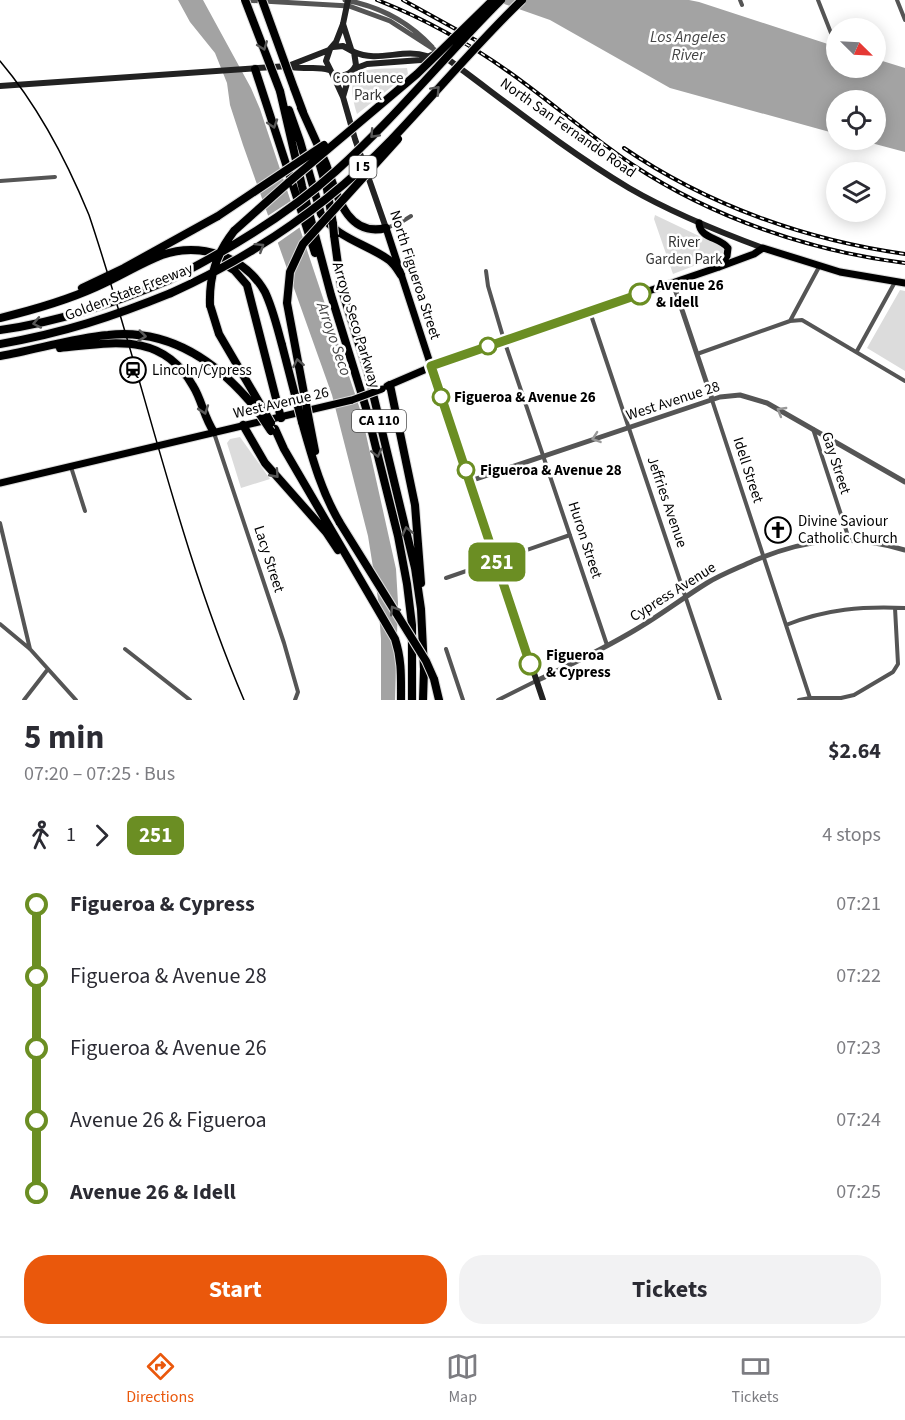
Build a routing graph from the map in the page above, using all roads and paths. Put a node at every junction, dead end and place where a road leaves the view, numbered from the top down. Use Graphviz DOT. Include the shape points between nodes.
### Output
graph roads {
  1 [pos="244,0"];
  2 [pos="262,0"];
  3 [pos="347,0"];
  4 [pos="493,0"];
  5 [pos="501,0"];
  6 [pos="522,0"];
  7 [pos="740,0"];
  8 [pos="818,0"];
  9 [pos="897,0"];
  10 [pos="742,5"];
  11 [pos="826,20"];
  12 [pos="905,20"];
  13 [pos="343,24"];
  14 [pos="331,49"];
  15 [pos="352,51"];
  16 [pos="436,51"];
  17 [pos="427,56"];
  18 [pos="288,66"];
  19 [pos="255,69"];
  20 [pos="331,71"];
  21 [pos="352,71"];
  22 [pos="0,86"];
  23 [pos="280,92"];
  24 [pos="343,97"];
  25 [pos="422,106"];
  26 [pos="302,108"];
  27 [pos="369,113"];
  28 [pos="55,177"];
  29 [pos="0,181"];
  30 [pos="411,216"];
  31 [pos="699,223"];
  32 [pos="386,228"];
  33 [pos="763,248"];
  34 [pos="153,260"];
  35 [pos="719,267"];
  36 [pos="819,267"];
  37 [pos="486,271"];
  38 [pos="401,274"];
  39 [pos="895,282"];
  40 [pos="673,283"];
  41 [pos="905,283"];
  42 [pos="331,295"];
  43 [pos="47,304"];
  44 [pos="590,311"];
  45 [pos="0,318"];
  46 [pos="790,321"];
  47 [pos="0,330"];
  48 [pos="504,340"];
  49 [pos="0,344"];
  50 [pos="857,351"];
  51 [pos="23,352"];
  52 [pos="697,355"];
  53 [pos="0,356"];
  54 [pos="431,366"];
  55 [pos="905,381"];
  56 [pos="386,387"];
  57 [pos="711,399"];
  58 [pos="260,409"];
  59 [pos="280,418"];
  60 [pos="306,421"];
  61 [pos="243,425"];
  62 [pos="629,427"];
  63 [pos="812,429"];
  64 [pos="214,432"];
  65 [pos="545,456"];
  66 [pos="70,466"];
  67 [pos="470,481"];
  68 [pos="905,482"];
  69 [pos="0,483"];
  70 [pos="85,511"];
  71 [pos="0,523"];
  72 [pos="570,535"];
  73 [pos="849,539"];
  74 [pos="905,550"];
  75 [pos="764,557"];
  76 [pos="496,560"];
  77 [pos="355,570"];
  78 [pos="446,578"];
  79 [pos="686,597"];
  80 [pos="895,608"];
  81 [pos="905,608"];
  82 [pos="421,609"];
  83 [pos="0,624"];
  84 [pos="786,625"];
  85 [pos="607,645"];
  86 [pos="30,649"];
  87 [pos="125,649"];
  88 [pos="446,649"];
  89 [pos="48,669"];
  90 [pos="536,681"];
  91 [pos="297,698"];
  92 [pos="810,698"];
  93 [pos="24,700"];
  94 [pos="76,700"];
  95 [pos="190,700"];
  96 [pos="401,700"];
  97 [pos="412,700"];
  98 [pos="423,700"];
  99 [pos="439,700"];
  100 [pos="463,700"];
  101 [pos="498,700"];
  102 [pos="543,700"];
  103 [pos="720,700"];
  104 [pos="799,700"];
  1 -- 16 [label="street" via="334,4 364,10 390,21"];
  1 -- 23 [label="highway, Arroyo Seco Parkway / CA 110, one-way, bridge"];
  2 -- 26 [label="highway, Arroyo Seco Parkway / CA 110, bridge"];
  3 -- 13 [label="main road, bridge"];
  3 -- 16 [label="street" via="392,16"];
  4 -- 27 [label="highway, bridge" via="437,56"];
  5 -- 47 [label="highway, Golden State Freeway / I 5, one-way, bridge" via="368,141 318,186 234,246 169,280 97,308"];
  25 -- 6 [label="highway, Golden State Freeway / I 5, one-way, bridge"];
  7 -- 10 [label="street"];
  8 -- 11 [label="street"];
  9 -- 12 [label="street"];
  13 -- 14 [label="main road"];
  13 -- 15 [label="main road"];
  14 -- 15 [label="main road" via="343,46"];
  14 -- 18 [label="main road"];
  14 -- 20 [label="main road" via="326,61"];
  15 -- 17 [label="main road" via="370,57 419,53"];
  15 -- 21 [label="main road" via="356,61"];
  16 -- 17 [label="main road"];
  16 -- 31 [label="main road, North San Fernando Road" via="583,158"];
  17 -- 21 [label="main road" via="421,60 367,64"];
  18 -- 19 [label="main road"];
  18 -- 20 [label="main road"];
  19 -- 22 [label="main road"];
  19 -- 42 [label="highway, one-way"];
  20 -- 21 [label="main road" via="341,76"];
  20 -- 24 [label="main road, North Figueroa Street"];
  21 -- 24 [label="main road"];
  23 -- 38 [label="highway" via="300,141 321,214 340,233 390,260"];
  23 -- 42 [label="highway, Arroyo Seco Parkway / CA 110"];
  24 -- 32 [label="main road, North Figueroa Street"];
  49 -- 25 [label="highway, Golden State Freeway / I 5, one-way, bridge" via="96,322 171,293 237,261 294,223 360,170"];
  60 -- 25 [label="highway, one-way, bridge" via="287,303 292,266 307,238 387,152"];
  26 -- 32 [label="highway" via="344,210 368,228"];
  82 -- 26 [label="highway, Arroyo Seco Parkway / CA 110, one-way, bridge" via="415,568 368,373 341,287 327,189"];
  27 -- 43 [label="highway, bridge" via="218,216 124,268"];
  27 -- 58 [label="highway, bridge" via="248,216 223,246 214,265 210,305 219,334"];
  28 -- 29 [label="street"];
  30 -- 32 [label="street"];
  31 -- 33 [label="main road, North San Fernando Road"];
  31 -- 35 [label="main road" via="702,234 728,248"];
  32 -- 38 [label="main road, North Figueroa Street"];
  33 -- 35 [label="main road, West Avenue 26"];
  33 -- 36 [label="main road, North San Fernando Road"];
  34 -- 43 [label="highway" via="78,295"];
  34 -- 59 [label="highway" via="201,254 225,263 242,277 250,294"];
  34 -- 60 [label="highway, bridge" via="171,252 216,253 240,265 257,281 275,318"];
  35 -- 40 [label="main road, West Avenue 26"];
  36 -- 39 [label="main road, North San Fernando Road"];
  36 -- 46 [label="street"];
  37 -- 48 [label="street, Huron Street"];
  38 -- 54 [label="main road, North Figueroa Street"];
  39 -- 41 [label="main road, North San Fernando Road"];
  39 -- 50 [label="street"];
  40 -- 44 [label="main road, West Avenue 26"];
  40 -- 52 [label="street, Idell Street"];
  42 -- 97 [label="highway, Arroyo Seco Parkway / CA 110, one-way" via="366,408 398,536 412,625"];
  43 -- 45 [label="highway"];
  44 -- 48 [label="main road, West Avenue 26"];
  44 -- 62 [label="street, Jeffries Avenue"];
  46 -- 50 [label="street" via="802,320"];
  46 -- 52 [label="street"];
  48 -- 54 [label="main road, West Avenue 26"];
  48 -- 65 [label="street, Huron Street"];
  50 -- 55 [label="street"];
  51 -- 53 [label="highway"];
  51 -- 58 [label="highway, one-way" via="107,335 157,338 204,359"];
  51 -- 64 [label="highway, one-way" via="120,342 156,350 188,377"];
  52 -- 57 [label="street, Idell Street"];
  54 -- 56 [label="main road, West Avenue 26"];
  54 -- 67 [label="main road, North Figueroa Street"];
  56 -- 59 [label="main road, West Avenue 26, bridge"];
  56 -- 82 [label="highway" via="415,505 422,568"];
  57 -- 62 [label="street, West Avenue 28"];
  63 -- 57 [label="street, West Avenue 28, one-way" via="758,399 730,395"];
  57 -- 75 [label="street, Idell Street"];
  58 -- 77 [label="highway, bridge"];
  59 -- 61 [label="main road, West Avenue 26"];
  99 -- 60 [label="highway, one-way, bridge" via="426,661 340,523 320,482"];
  61 -- 64 [label="main road, West Avenue 26"];
  61 -- 77 [label="highway, one-way" via="266,463"];
  62 -- 65 [label="street, West Avenue 28, one-way"];
  62 -- 79 [label="street, Jeffries Avenue"];
  63 -- 68 [label="street, West Avenue 28"];
  63 -- 73 [label="street, Gay Street"];
  64 -- 66 [label="main road, West Avenue 26"];
  64 -- 91 [label="street, Lacy Street"];
  65 -- 67 [label="street, West Avenue 28"];
  65 -- 72 [label="street, Huron Street"];
  66 -- 69 [label="main road, West Avenue 26"];
  66 -- 70 [label="street"];
  67 -- 76 [label="main road, North Figueroa Street"];
  71 -- 86 [label="street"];
  72 -- 76 [label="street"];
  72 -- 85 [label="street, Huron Street"];
  73 -- 74 [label="street, Cypress Avenue"];
  73 -- 75 [label="street, Cypress Avenue" via="806,543"];
  75 -- 79 [label="street, Cypress Avenue" via="722,575"];
  75 -- 84 [label="street, Idell Street"];
  76 -- 78 [label="street"];
  76 -- 90 [label="main road, North Figueroa Street"];
  77 -- 96 [label="highway" via="400,654"];
  79 -- 85 [label="street, Cypress Avenue"];
  79 -- 103 [label="street, Jeffries Avenue"];
  80 -- 81 [label="street"];
  80 -- 84 [label="street" via="837,610"];
  80 -- 92 [label="street" via="898,664 893,672 854,695"];
  82 -- 98 [label="highway, Arroyo Seco Parkway / CA 110"];
  83 -- 86 [label="street"];
  84 -- 92 [label="street, Idell Street"];
  85 -- 90 [label="street, Cypress Avenue"];
  86 -- 89 [label="street"];
  87 -- 95 [label="street"];
  88 -- 100 [label="street"];
  89 -- 93 [label="street"];
  89 -- 94 [label="street"];
  90 -- 101 [label="street, Cypress Avenue"];
  90 -- 102 [label="main road, North Figueroa Street"];
  92 -- 104 [label="street"];
}
